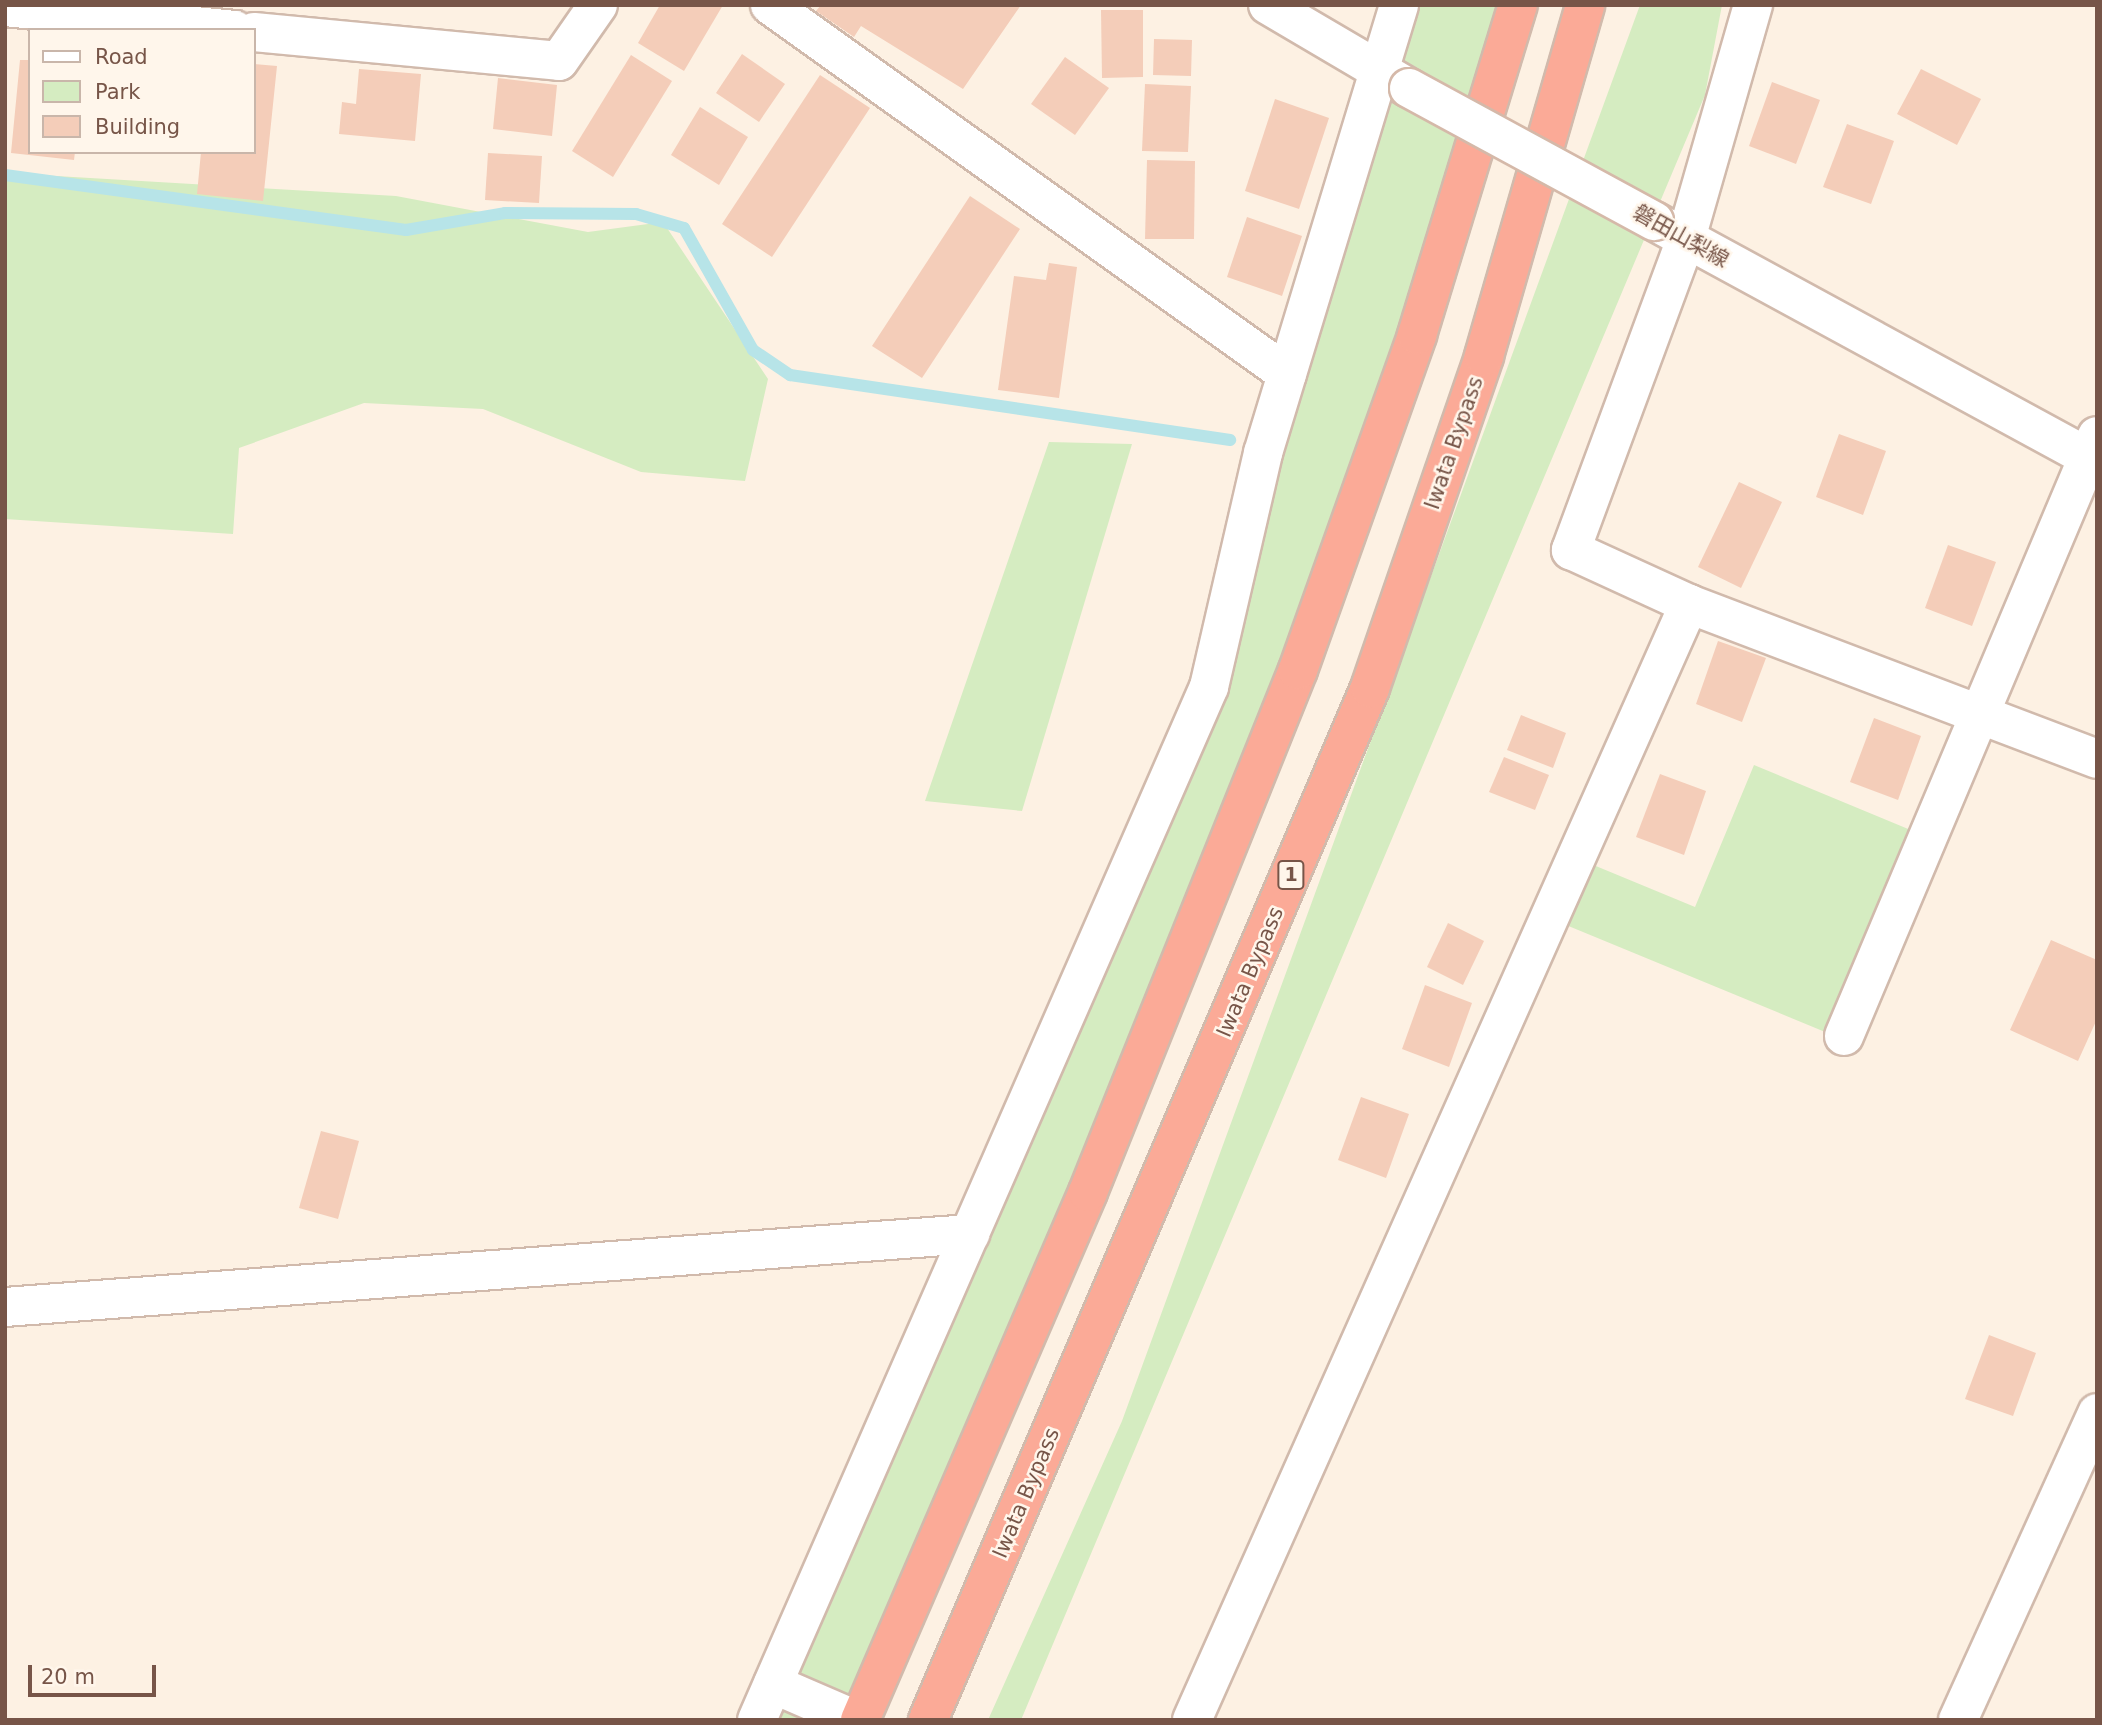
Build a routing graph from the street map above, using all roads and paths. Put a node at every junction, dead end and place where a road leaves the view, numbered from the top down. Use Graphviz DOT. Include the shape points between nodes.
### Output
graph roads {
  1 [pos="598,5"];
  2 [pos="771,5"];
  3 [pos="1268,5"];
  4 [pos="1399,5"];
  5 [pos="1518,5"];
  6 [pos="1585,5"];
  7 [pos="1753,5"];
  8 [pos="5,7"];
  9 [pos="215,28"];
  10 [pos="256,32"];
  11 [pos="1396,81"];
  12 [pos="1670,230"];
  13 [pos="1287,374"];
  14 [pos="2094,452"];
  15 [pos="1689,604"];
  16 [pos="1981,715"];
  17 [pos="2097,759"];
  18 [pos="1844,1035"];
  19 [pos="970,1234"];
  20 [pos="5,1307"];
  21 [pos="2097,1413"];
  22 [pos="773,1684"];
  23 [pos="757,1720"];
  24 [pos="858,1720"];
  25 [pos="928,1720"];
  26 [pos="1192,1720"];
  27 [pos="1958,1720"];
  1 -- 10 [label="street" via="558,61"];
  2 -- 13 [label="street"];
  3 -- 11 [label="street, 磐田山梨線"];
  4 -- 11 [label="street"];
  5 -- 24 [label="highway" via="1417,335 1298,670 1088,1192"];
  6 -- 25 [label="highway, Iwata Bypass / 1" via="1484,356 1370,688"];
  7 -- 12 [label="street"];
  8 -- 9 [label="street"];
  11 -- 12 [label="street, 磐田山梨線, bridge"];
  11 -- 13 [label="street"];
  12 -- 14 [label="street, 磐田山梨線"];
  12 -- 15 [label="street" via="1571,550"];
  13 -- 19 [label="street" via="1209,687"];
  14 -- 16 [label="street"];
  15 -- 16 [label="street"];
  15 -- 26 [label="street"];
  16 -- 17 [label="street"];
  16 -- 18 [label="street"];
  19 -- 20 [label="street"];
  19 -- 22 [label="street"];
  21 -- 27 [label="street"];
  22 -- 23 [label="street"];
  22 -- 24 [label="street"];
}
